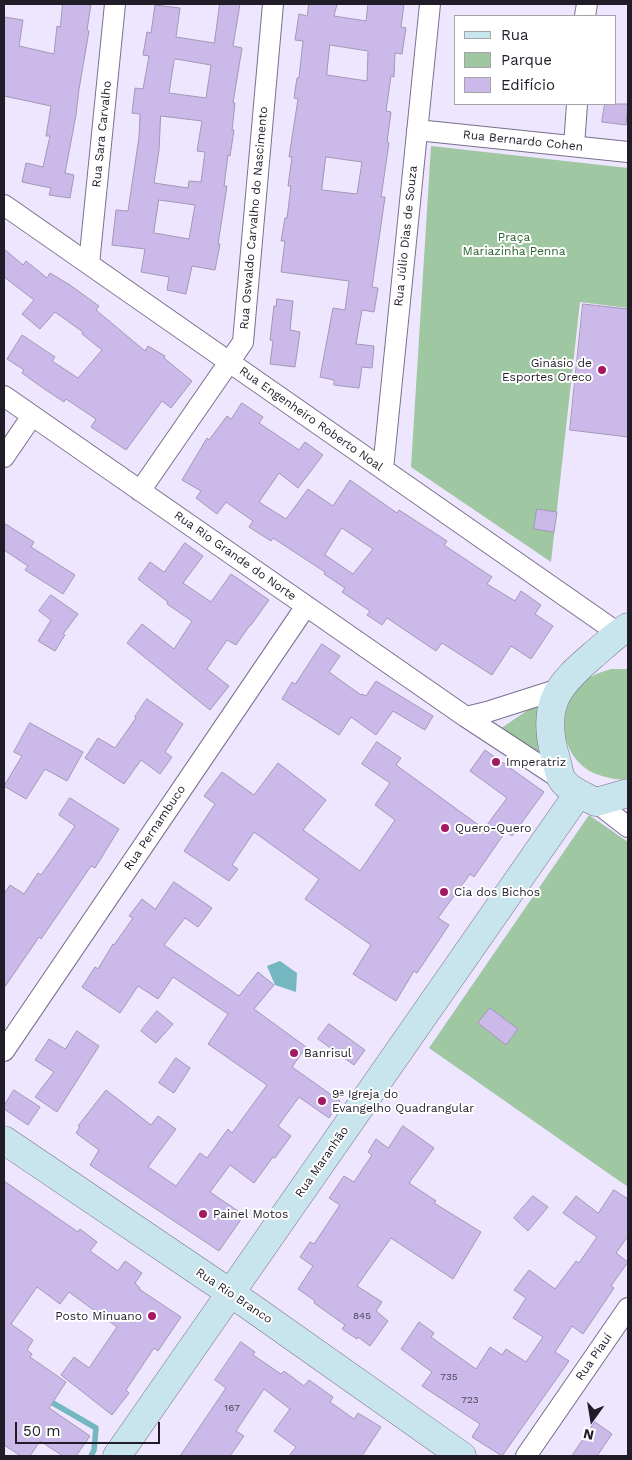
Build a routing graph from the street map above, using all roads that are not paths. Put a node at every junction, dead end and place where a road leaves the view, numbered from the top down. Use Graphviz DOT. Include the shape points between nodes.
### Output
graph roads {
  1 [pos="115,4"];
  2 [pos="273,4"];
  3 [pos="430,4"];
  4 [pos="577,105"];
  5 [pos="417,130"];
  6 [pos="574,146"];
  7 [pos="628,152"];
  8 [pos="4,205"];
  9 [pos="90,264"];
  10 [pos="229,362"];
  11 [pos="4,396"];
  12 [pos="32,416"];
  13 [pos="4,457"];
  14 [pos="383,469"];
  15 [pos="140,491"];
  16 [pos="306,606"];
  17 [pos="625,632"];
  18 [pos="559,689"];
  19 [pos="466,717"];
  20 [pos="579,792"];
  21 [pos="628,793"];
  22 [pos="628,826"];
  23 [pos="4,1051"];
  24 [pos="4,1140"];
  25 [pos="230,1293"];
  26 [pos="628,1308"];
  27 [pos="117,1456"];
  28 [pos="462,1456"];
  29 [pos="526,1456"];
  1 -- 9 [label="street, Rua Sara Carvalho"];
  2 -- 10 [label="street, Rua Oswaldo Carvalho do Nascimento" via="243,342"];
  3 -- 5 [label="street, Rua Júlio Dias de Souza"];
  4 -- 6 [label="street"];
  5 -- 6 [label="street, Rua Bernardo Cohen"];
  5 -- 14 [label="street, Rua Júlio Dias de Souza"];
  6 -- 7 [label="street, Rua Bernardo Cohen"];
  8 -- 9 [label="street, Rua Engenheiro Roberto Noal"];
  9 -- 10 [label="street, Rua Engenheiro Roberto Noal"];
  10 -- 14 [label="street, Rua Engenheiro Roberto Noal"];
  10 -- 15 [label="street, Rua Oswaldo Carvalho do Nascimento"];
  11 -- 12 [label="street, Rua Rio Grande do Norte"];
  12 -- 13 [label="street"];
  12 -- 15 [label="street, Rua Rio Grande do Norte"];
  14 -- 17 [label="street, Rua Engenheiro Roberto Noal"];
  15 -- 16 [label="street, Rua Rio Grande do Norte"];
  16 -- 19 [label="street, Rua Rio Grande do Norte"];
  16 -- 23 [label="street, Rua Pernambuco"];
  17 -- 18 [label="main road" via="570,675"];
  18 -- 19 [label="street"];
  18 -- 20 [label="main road" via="550,714 552,741"];
  19 -- 20 [label="street, Rua Rio Grande do Norte"];
  20 -- 21 [label="main road"];
  20 -- 22 [label="street, Rua Rio Grande do Norte"];
  20 -- 25 [label="main road, Rua Maranhão"];
  24 -- 25 [label="main road, Rua Rio Branco"];
  25 -- 27 [label="main road, Rua Maranhão"];
  25 -- 28 [label="main road, Rua Rio Branco"];
  26 -- 29 [label="street, Rua Piauí"];
}
